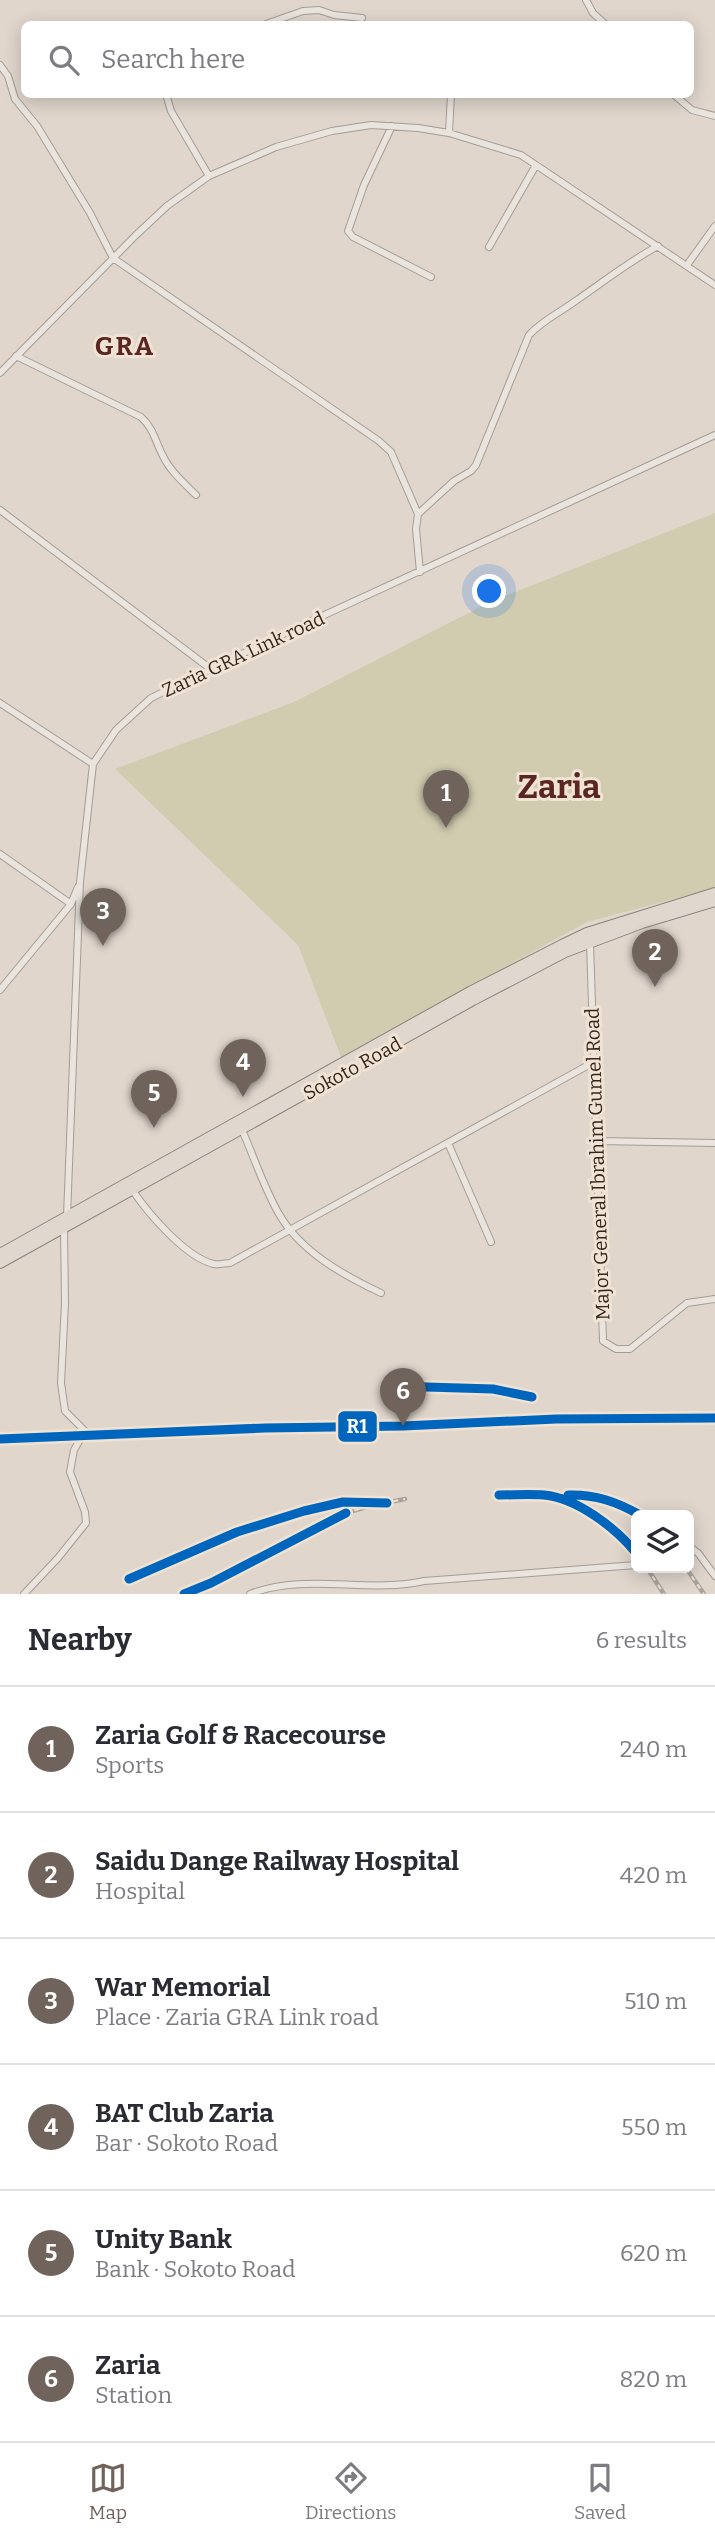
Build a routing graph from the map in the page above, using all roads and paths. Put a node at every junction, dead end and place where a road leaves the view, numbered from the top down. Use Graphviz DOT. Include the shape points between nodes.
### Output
graph roads {
  1 [pos="586,0"];
  2 [pos="362,18"];
  3 [pos="275,21"];
  4 [pos="602,21"];
  5 [pos="0,65"];
  6 [pos="167,98"];
  7 [pos="451,98"];
  8 [pos="678,98"];
  9 [pos="715,116"];
  10 [pos="392,126"];
  11 [pos="449,133"];
  12 [pos="536,165"];
  13 [pos="209,176"];
  14 [pos="715,226"];
  15 [pos="658,246"];
  16 [pos="489,247"];
  17 [pos="113,258"];
  18 [pos="687,265"];
  19 [pos="431,277"];
  20 [pos="715,285"];
  21 [pos="16,356"];
  22 [pos="0,373"];
  23 [pos="715,435"];
  24 [pos="196,495"];
  25 [pos="0,510"];
  26 [pos="418,514"];
  27 [pos="420,572"];
  28 [pos="212,670"];
  29 [pos="0,703"];
  30 [pos="93,764"];
  31 [pos="0,854"];
  32 [pos="80,882"];
  33 [pos="715,893"];
  34 [pos="715,901"];
  35 [pos="71,904"];
  36 [pos="590,941"];
  37 [pos="0,990"];
  38 [pos="594,1062"];
  39 [pos="242,1130"];
  40 [pos="597,1141"];
  41 [pos="448,1143"];
  42 [pos="715,1143"];
  43 [pos="133,1191"];
  44 [pos="66,1224"];
  45 [pos="291,1230"];
  46 [pos="491,1242"];
  47 [pos="0,1254"];
  48 [pos="0,1263"];
  49 [pos="381,1293"];
  50 [pos="715,1299"];
  51 [pos="694,1550"];
  52 [pos="631,1565"];
  53 [pos="715,1576"];
  54 [pos="24,1594"];
  55 [pos="250,1594"];
  1 -- 4 [label="street"];
  2 -- 3 [label="street" via="319,10"];
  5 -- 17 [label="street" via="15,99 37,126"];
  6 -- 13 [label="street"];
  7 -- 11 [label="street"];
  8 -- 9 [label="street" via="692,110"];
  10 -- 11 [label="street"];
  10 -- 13 [label="street" via="332,131 276,147"];
  10 -- 19 [label="street" via="348,231"];
  11 -- 12 [label="street" via="503,148"];
  12 -- 15 [label="street"];
  12 -- 16 [label="street"];
  13 -- 17 [label="street" via="167,206"];
  14 -- 18 [label="street"];
  15 -- 18 [label="street"];
  15 -- 26 [label="street" via="543,321 529,335 477,465"];
  17 -- 21 [label="street"];
  17 -- 26 [label="street" via="379,441 391,452"];
  18 -- 20 [label="street"];
  21 -- 22 [label="street"];
  21 -- 24 [label="street" via="141,417 154,430 169,466"];
  23 -- 27 [label="street, Zaria GRA Link road"];
  25 -- 28 [label="street"];
  26 -- 27 [label="street"];
  27 -- 28 [label="street, Zaria GRA Link road"];
  28 -- 30 [label="street, Zaria GRA Link road" via="151,698 116,730"];
  29 -- 30 [label="street"];
  30 -- 32 [label="street, Zaria GRA Link road"];
  31 -- 35 [label="street"];
  32 -- 35 [label="street"];
  32 -- 44 [label="street, Zaria GRA Link road"];
  33 -- 44 [label="main road, Sokoto Road" via="562,945 470,992"];
  34 -- 36 [label="main road, Sokoto Road"];
  35 -- 37 [label="street"];
  36 -- 38 [label="street, Major General Ibrahim Gumel Road"];
  36 -- 39 [label="main road, Sokoto Road" via="473,1000"];
  38 -- 40 [label="street, Major General Ibrahim Gumel Road"];
  38 -- 41 [label="street"];
  39 -- 43 [label="main road, Sokoto Road"];
  39 -- 45 [label="street"];
  40 -- 42 [label="street"];
  40 -- 50 [label="street, Major General Ibrahim Gumel Road" via="603,1341 616,1349 631,1349 687,1303"];
  41 -- 45 [label="street"];
  41 -- 46 [label="street"];
  43 -- 44 [label="main road, Sokoto Road"];
  43 -- 45 [label="street" via="171,1236 214,1264 230,1263"];
  44 -- 47 [label="main road, Sokoto Road"];
  44 -- 48 [label="main road, Sokoto Road"];
  44 -- 54 [label="street, Zaria GRA Link road" via="61,1383 65,1411 85,1431 74,1450 70,1472 87,1520"];
  45 -- 49 [label="street" via="327,1265"];
  51 -- 53 [label="street"];
  52 -- 55 [label="street" via="399,1586 288,1585"];
}
